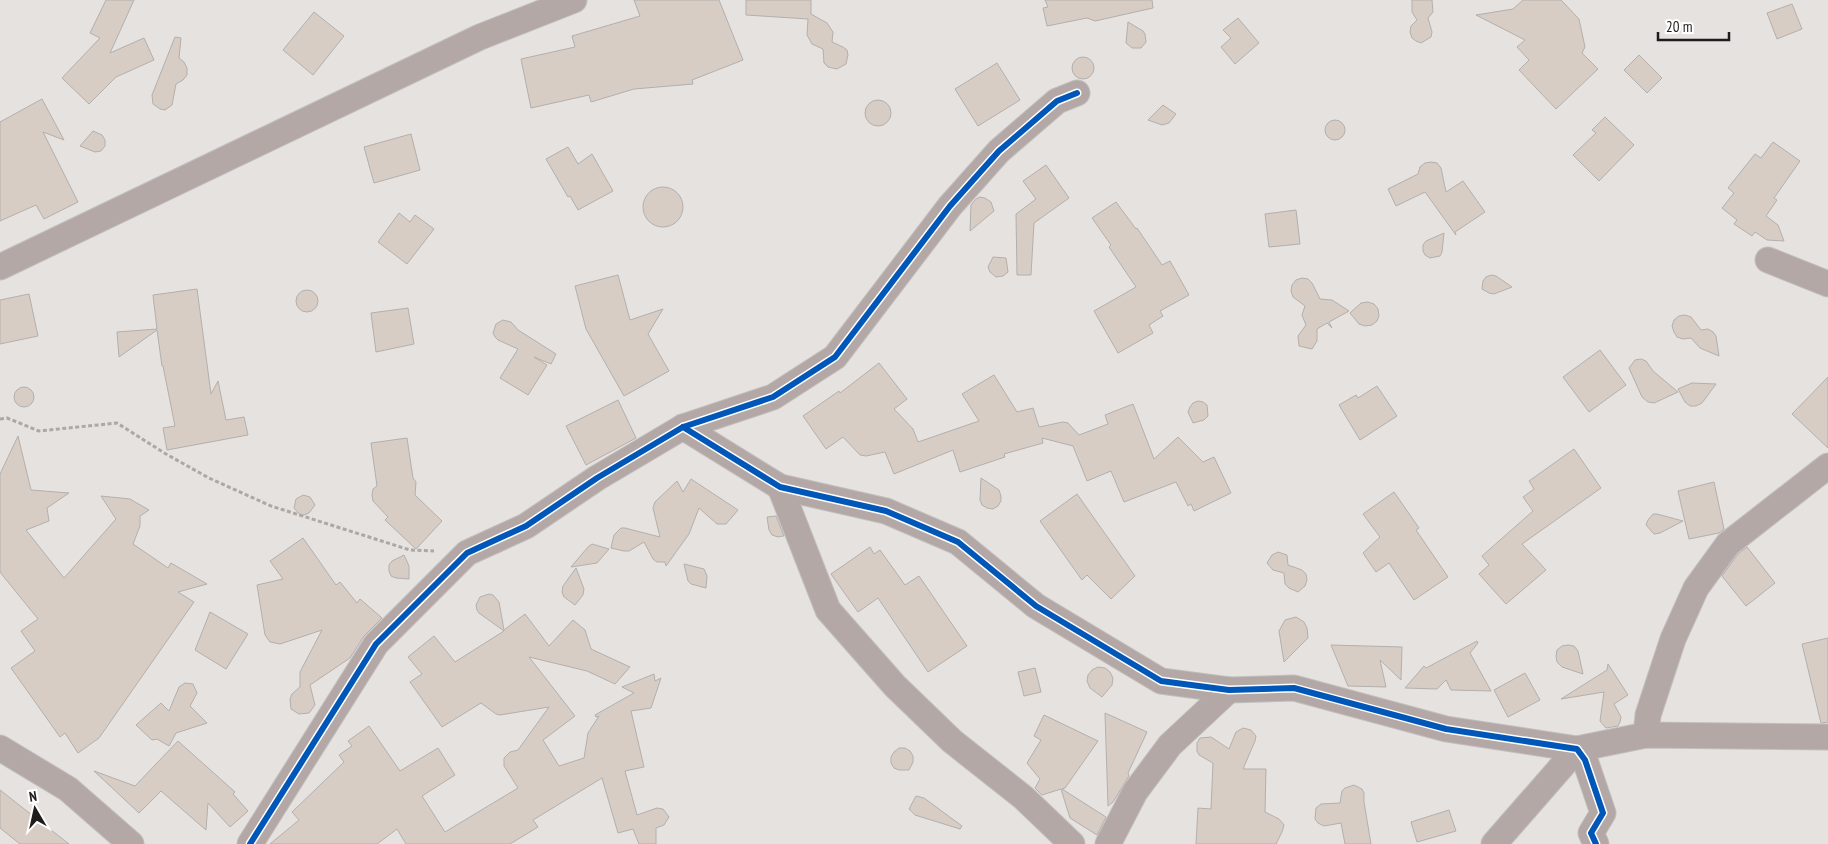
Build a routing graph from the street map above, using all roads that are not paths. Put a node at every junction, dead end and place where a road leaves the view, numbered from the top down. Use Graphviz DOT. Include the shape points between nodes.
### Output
graph roads {
  1 [pos="574,0"];
  2 [pos="1077,93"];
  3 [pos="1768,260"];
  4 [pos="0,268"];
  5 [pos="1828,284"];
  6 [pos="684,427"];
  7 [pos="1828,466"];
  8 [pos="780,487"];
  9 [pos="1228,690"];
  10 [pos="1646,735"];
  11 [pos="1828,736"];
  12 [pos="0,748"];
  13 [pos="1577,749"];
  14 [pos="131,844"];
  15 [pos="250,844"];
  16 [pos="1072,844"];
  17 [pos="1108,844"];
  18 [pos="1494,844"];
  19 [pos="1596,844"];
  1 -- 4 [label="street" via="480,37"];
  2 -- 6 [label="street" via="1056,101 1000,151 950,206 835,357 773,397"];
  3 -- 5 [label="street"];
  6 -- 8 [label="street"];
  6 -- 15 [label="street" via="597,478 526,526 467,553 376,644"];
  7 -- 10 [label="street" via="1728,544 1696,588 1673,639 1648,715"];
  8 -- 9 [label="street" via="886,512 958,542 1036,606 1161,681"];
  8 -- 16 [label="street" via="828,610 902,693 952,741 1024,798"];
  9 -- 13 [label="street" via="1294,688 1446,729"];
  9 -- 17 [label="street" via="1170,745 1135,792"];
  10 -- 11 [label="street"];
  10 -- 13 [label="street"];
  12 -- 14 [label="street" via="68,789"];
  13 -- 18 [label="street"];
  13 -- 19 [label="street" via="1585,760 1603,813 1591,833"];
}
